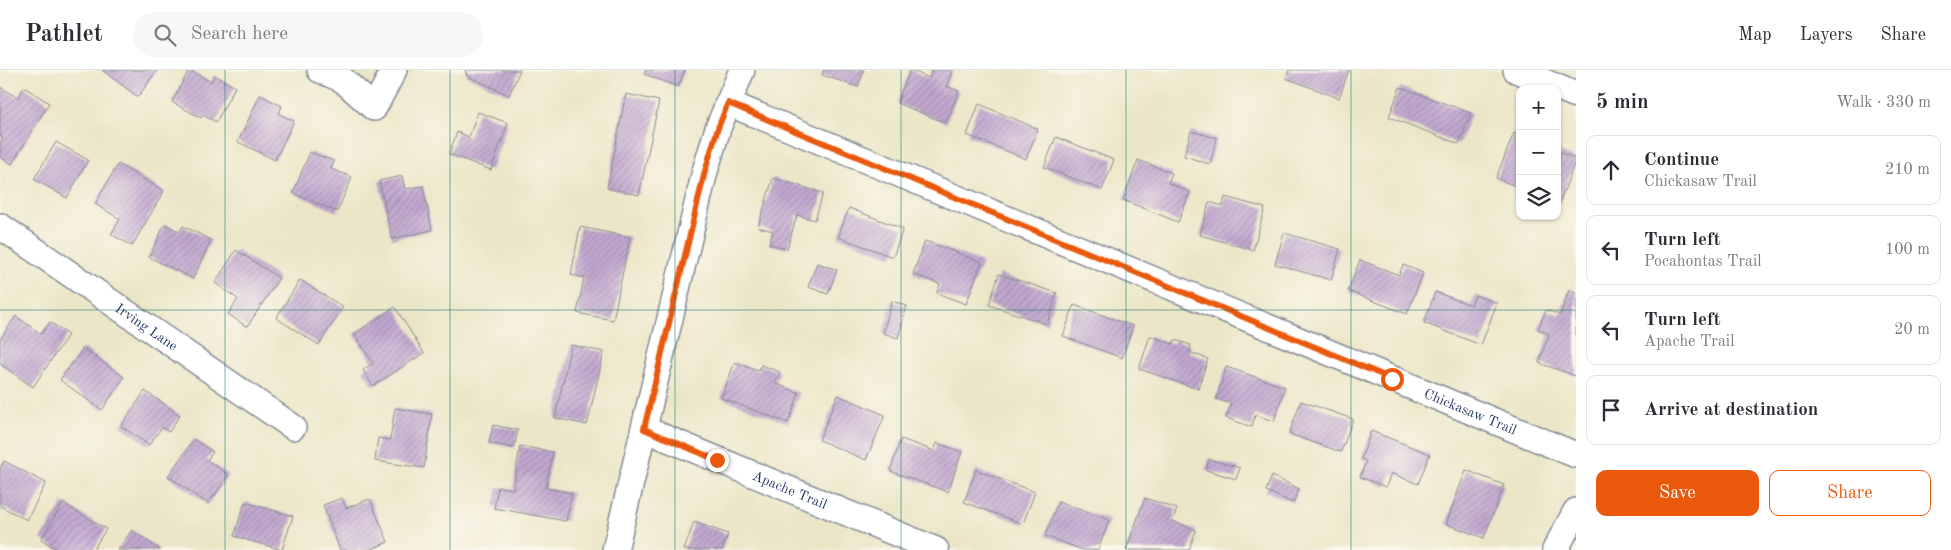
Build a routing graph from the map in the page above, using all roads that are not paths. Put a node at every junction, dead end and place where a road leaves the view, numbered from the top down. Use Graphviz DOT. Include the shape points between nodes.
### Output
graph roads {
  1 [pos="320,70"];
  2 [pos="394,70"];
  3 [pos="742,70"];
  4 [pos="1516,70"];
  5 [pos="1576,94"];
  6 [pos="728,103"];
  7 [pos="0,226"];
  8 [pos="293,427"];
  9 [pos="644,429"];
  10 [pos="1576,455"];
  11 [pos="1576,511"];
  12 [pos="615,550"];
  13 [pos="936,550"];
  14 [pos="1554,550"];
  1 -- 2 [label="street" via="343,80 374,108"];
  3 -- 6 [label="street"];
  4 -- 5 [label="street"];
  6 -- 9 [label="street" via="705,171"];
  6 -- 10 [label="street, Chickasaw Trail"];
  7 -- 8 [label="street, Irving Lane"];
  9 -- 12 [label="street"];
  9 -- 13 [label="street, Apache Trail"];
  11 -- 14 [label="street"];
}
